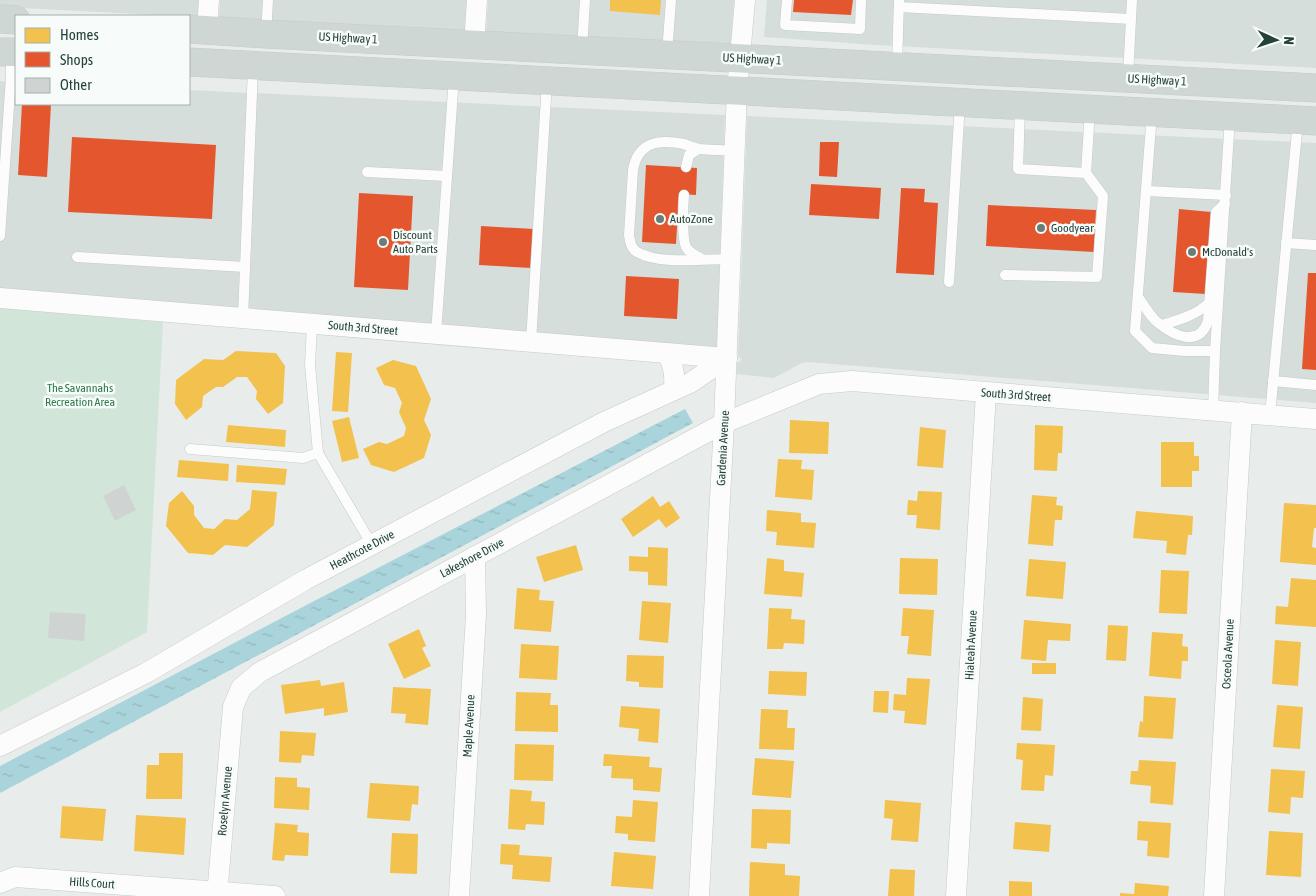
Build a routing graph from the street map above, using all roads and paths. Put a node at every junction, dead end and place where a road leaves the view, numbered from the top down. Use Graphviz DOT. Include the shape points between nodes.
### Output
graph roads {
  1 [pos="209,0"];
  2 [pos="268,0"];
  3 [pos="477,0"];
  4 [pos="585,0"];
  5 [pos="671,0"];
  6 [pos="745,0"];
  7 [pos="787,0"];
  8 [pos="861,0"];
  9 [pos="1132,0"];
  10 [pos="899,3"];
  11 [pos="0,19"];
  12 [pos="1131,19"];
  13 [pos="15,20"];
  14 [pos="198,29"];
  15 [pos="266,34"];
  16 [pos="474,44"];
  17 [pos="582,50"];
  18 [pos="9,52"];
  19 [pos="667,55"];
  20 [pos="740,59"];
  21 [pos="190,62"];
  22 [pos="253,65"];
  23 [pos="897,67"];
  24 [pos="454,75"];
  25 [pos="1128,79"];
  26 [pos="547,80"];
  27 [pos="1215,83"];
  28 [pos="1316,88"];
  29 [pos="737,90"];
  30 [pos="960,102"];
  31 [pos="1020,105"];
  32 [pos="1084,108"];
  33 [pos="1152,112"];
  34 [pos="1230,116"];
  35 [pos="1307,121"];
  36 [pos="698,149"];
  37 [pos="735,151"];
  38 [pos="686,167"];
  39 [pos="366,172"];
  40 [pos="1086,173"];
  41 [pos="447,176"];
  42 [pos="1147,191"];
  43 [pos="684,195"];
  44 [pos="1225,200"];
  45 [pos="0,236"];
  46 [pos="1286,243"];
  47 [pos="1316,245"];
  48 [pos="77,257"];
  49 [pos="702,259"];
  50 [pos="731,259"];
  51 [pos="245,267"];
  52 [pos="1005,275"];
  53 [pos="949,282"];
  54 [pos="1138,297"];
  55 [pos="0,298"];
  56 [pos="1210,302"];
  57 [pos="243,318"];
  58 [pos="312,324"];
  59 [pos="1162,325"];
  60 [pos="436,334"];
  61 [pos="531,342"];
  62 [pos="1215,351"];
  63 [pos="667,353"];
  64 [pos="727,358"];
  65 [pos="1273,381"];
  66 [pos="1316,384"];
  67 [pos="674,390"];
  68 [pos="986,393"];
  69 [pos="1213,410"];
  70 [pos="1242,412"];
  71 [pos="1270,415"];
  72 [pos="1316,419"];
  73 [pos="724,423"];
  74 [pos="190,449"];
  75 [pos="318,454"];
  76 [pos="372,545"];
  77 [pos="475,556"];
  78 [pos="234,707"];
  79 [pos="0,746"];
  80 [pos="0,883"];
  81 [pos="217,894"];
  82 [pos="275,896"];
  83 [pos="459,896"];
  84 [pos="699,896"];
  85 [pos="956,896"];
  86 [pos="1214,896"];
  1 -- 14 [label="street"];
  2 -- 15 [label="lane"];
  3 -- 16 [label="street"];
  4 -- 17 [label="lane"];
  5 -- 19 [label="lane"];
  6 -- 20 [label="street, Gardenia Avenue"];
  7 -- 8 [label="lane" via="785,25 860,29"];
  9 -- 12 [label="lane"];
  10 -- 12 [label="lane"];
  10 -- 23 [label="lane"];
  11 -- 13 [label="main road"];
  12 -- 25 [label="lane"];
  14 -- 15 [label="main road, US Highway 1"];
  15 -- 16 [label="main road, US Highway 1"];
  16 -- 17 [label="main road, US Highway 1"];
  17 -- 19 [label="main road, US Highway 1"];
  18 -- 45 [label="lane" via="9,107"];
  19 -- 20 [label="main road, US Highway 1"];
  20 -- 23 [label="main road, US Highway 1"];
  20 -- 29 [label="street, Gardenia Avenue"];
  21 -- 22 [label="main road"];
  22 -- 24 [label="main road"];
  22 -- 51 [label="lane"];
  23 -- 25 [label="main road, US Highway 1"];
  24 -- 26 [label="main road"];
  24 -- 41 [label="lane"];
  25 -- 27 [label="main road, US Highway 1"];
  25 -- 32 [label="main road" via="1112,96"];
  26 -- 29 [label="main road"];
  26 -- 61 [label="lane"];
  27 -- 28 [label="main road, US Highway 1"];
  27 -- 33 [label="main road" via="1170,97"];
  29 -- 30 [label="main road"];
  29 -- 37 [label="street, Gardenia Avenue"];
  30 -- 31 [label="main road"];
  30 -- 53 [label="lane"];
  31 -- 32 [label="main road"];
  31 -- 40 [label="lane" via="1018,169"];
  32 -- 33 [label="main road"];
  32 -- 40 [label="lane"];
  33 -- 34 [label="main road"];
  33 -- 42 [label="lane"];
  34 -- 35 [label="main road"];
  34 -- 44 [label="lane"];
  35 -- 46 [label="lane"];
  36 -- 37 [label="lane"];
  36 -- 38 [label="lane" via="688,155"];
  36 -- 49 [label="lane" via="659,142 640,151 633,170 629,235 630,245 636,252 673,261"];
  37 -- 50 [label="street, Gardenia Avenue"];
  39 -- 41 [label="lane"];
  40 -- 52 [label="lane" via="1103,196 1098,277"];
  41 -- 60 [label="lane"];
  42 -- 44 [label="lane"];
  42 -- 54 [label="lane"];
  43 -- 49 [label="lane" via="686,247"];
  44 -- 56 [label="lane" via="1216,212"];
  44 -- 62 [label="lane"];
  46 -- 47 [label="lane"];
  46 -- 65 [label="lane"];
  48 -- 51 [label="lane"];
  49 -- 50 [label="lane"];
  50 -- 64 [label="street, Gardenia Avenue"];
  51 -- 57 [label="lane"];
  54 -- 59 [label="lane"];
  54 -- 62 [label="lane" via="1135,331 1152,348"];
  55 -- 57 [label="street, South 3rd Street"];
  56 -- 59 [label="lane" via="1185,318"];
  56 -- 59 [label="lane" via="1205,331 1199,335 1181,336"];
  57 -- 58 [label="street, South 3rd Street"];
  58 -- 60 [label="street, South 3rd Street"];
  58 -- 75 [label="lane" via="310,365"];
  60 -- 61 [label="street, South 3rd Street"];
  61 -- 63 [label="street, South 3rd Street"];
  62 -- 69 [label="lane"];
  63 -- 64 [label="street, South 3rd Street"];
  63 -- 67 [label="street" via="675,375"];
  64 -- 67 [label="street, Heathcote Drive"];
  64 -- 73 [label="street, Gardenia Avenue"];
  65 -- 66 [label="lane"];
  65 -- 71 [label="lane"];
  67 -- 76 [label="street, Heathcote Drive" via="604,422"];
  68 -- 69 [label="street, South 3rd Street"];
  68 -- 73 [label="street, South 3rd Street" via="852,381 818,384"];
  68 -- 85 [label="street, Hialeah Avenue"];
  69 -- 70 [label="street, South 3rd Street"];
  70 -- 71 [label="street, South 3rd Street"];
  70 -- 86 [label="street, Osceola Avenue"];
  71 -- 72 [label="street, South 3rd Street"];
  73 -- 77 [label="street, Lakeshore Drive"];
  73 -- 84 [label="street, Gardenia Avenue"];
  74 -- 75 [label="lane" via="303,458"];
  75 -- 76 [label="lane"];
  76 -- 79 [label="street, Heathcote Drive" via="305,580 146,673"];
  77 -- 78 [label="street, Lakeshore Drive" via="260,672 241,688"];
  77 -- 83 [label="street, Maple Avenue" via="476,615"];
  78 -- 81 [label="street, Roselyn Avenue"];
  80 -- 81 [label="street, Hills Court" via="15,877"];
  81 -- 82 [label="street, Hills Court"];
}
